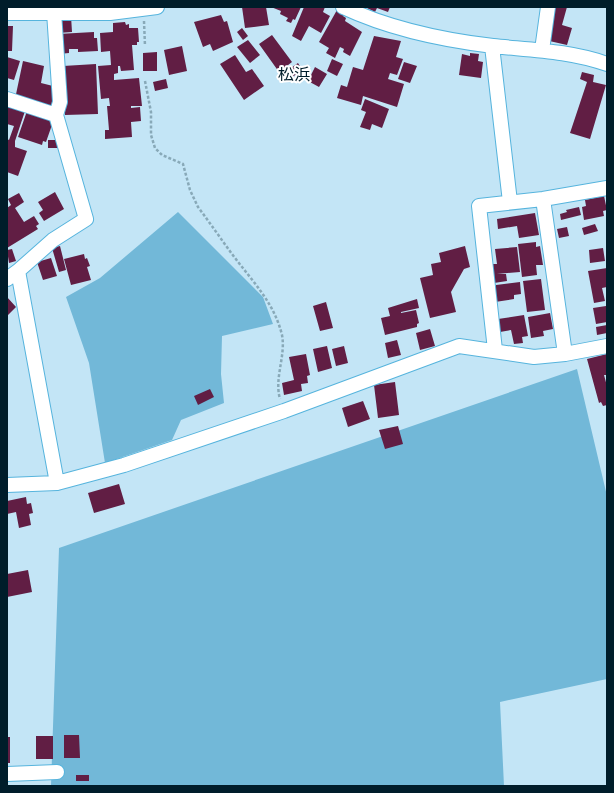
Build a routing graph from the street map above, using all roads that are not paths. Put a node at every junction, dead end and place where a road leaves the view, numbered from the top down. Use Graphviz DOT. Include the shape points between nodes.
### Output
graph roads {
  1 [pos="343,7"];
  2 [pos="548,7"];
  3 [pos="148,8"];
  4 [pos="54,12"];
  5 [pos="7,13"];
  6 [pos="492,46"];
  7 [pos="542,50"];
  8 [pos="607,64"];
  9 [pos="7,99"];
  10 [pos="56,115"];
  11 [pos="607,188"];
  12 [pos="543,199"];
  13 [pos="510,202"];
  14 [pos="12,275"];
  15 [pos="607,346"];
  16 [pos="495,350"];
  17 [pos="565,354"];
  18 [pos="57,483"];
  19 [pos="7,486"];
  20 [pos="57,772"];
  21 [pos="7,774"];
  1 -- 6 [label="street" via="369,19 431,36"];
  2 -- 7 [label="street"];
  3 -- 4 [label="street" via="110,13"];
  4 -- 5 [label="street"];
  4 -- 10 [label="street" via="60,102"];
  6 -- 7 [label="street"];
  6 -- 13 [label="street"];
  7 -- 8 [label="street" via="591,58"];
  9 -- 10 [label="street"];
  10 -- 14 [label="street" via="86,219 53,240"];
  11 -- 12 [label="street"];
  12 -- 13 [label="street"];
  12 -- 17 [label="street"];
  13 -- 16 [label="street" via="479,206"];
  14 -- 18 [label="street"];
  15 -- 17 [label="street"];
  16 -- 17 [label="street" via="534,357"];
  16 -- 18 [label="street" via="460,346 284,411 124,465"];
  18 -- 19 [label="street"];
  20 -- 21 [label="street"];
}
